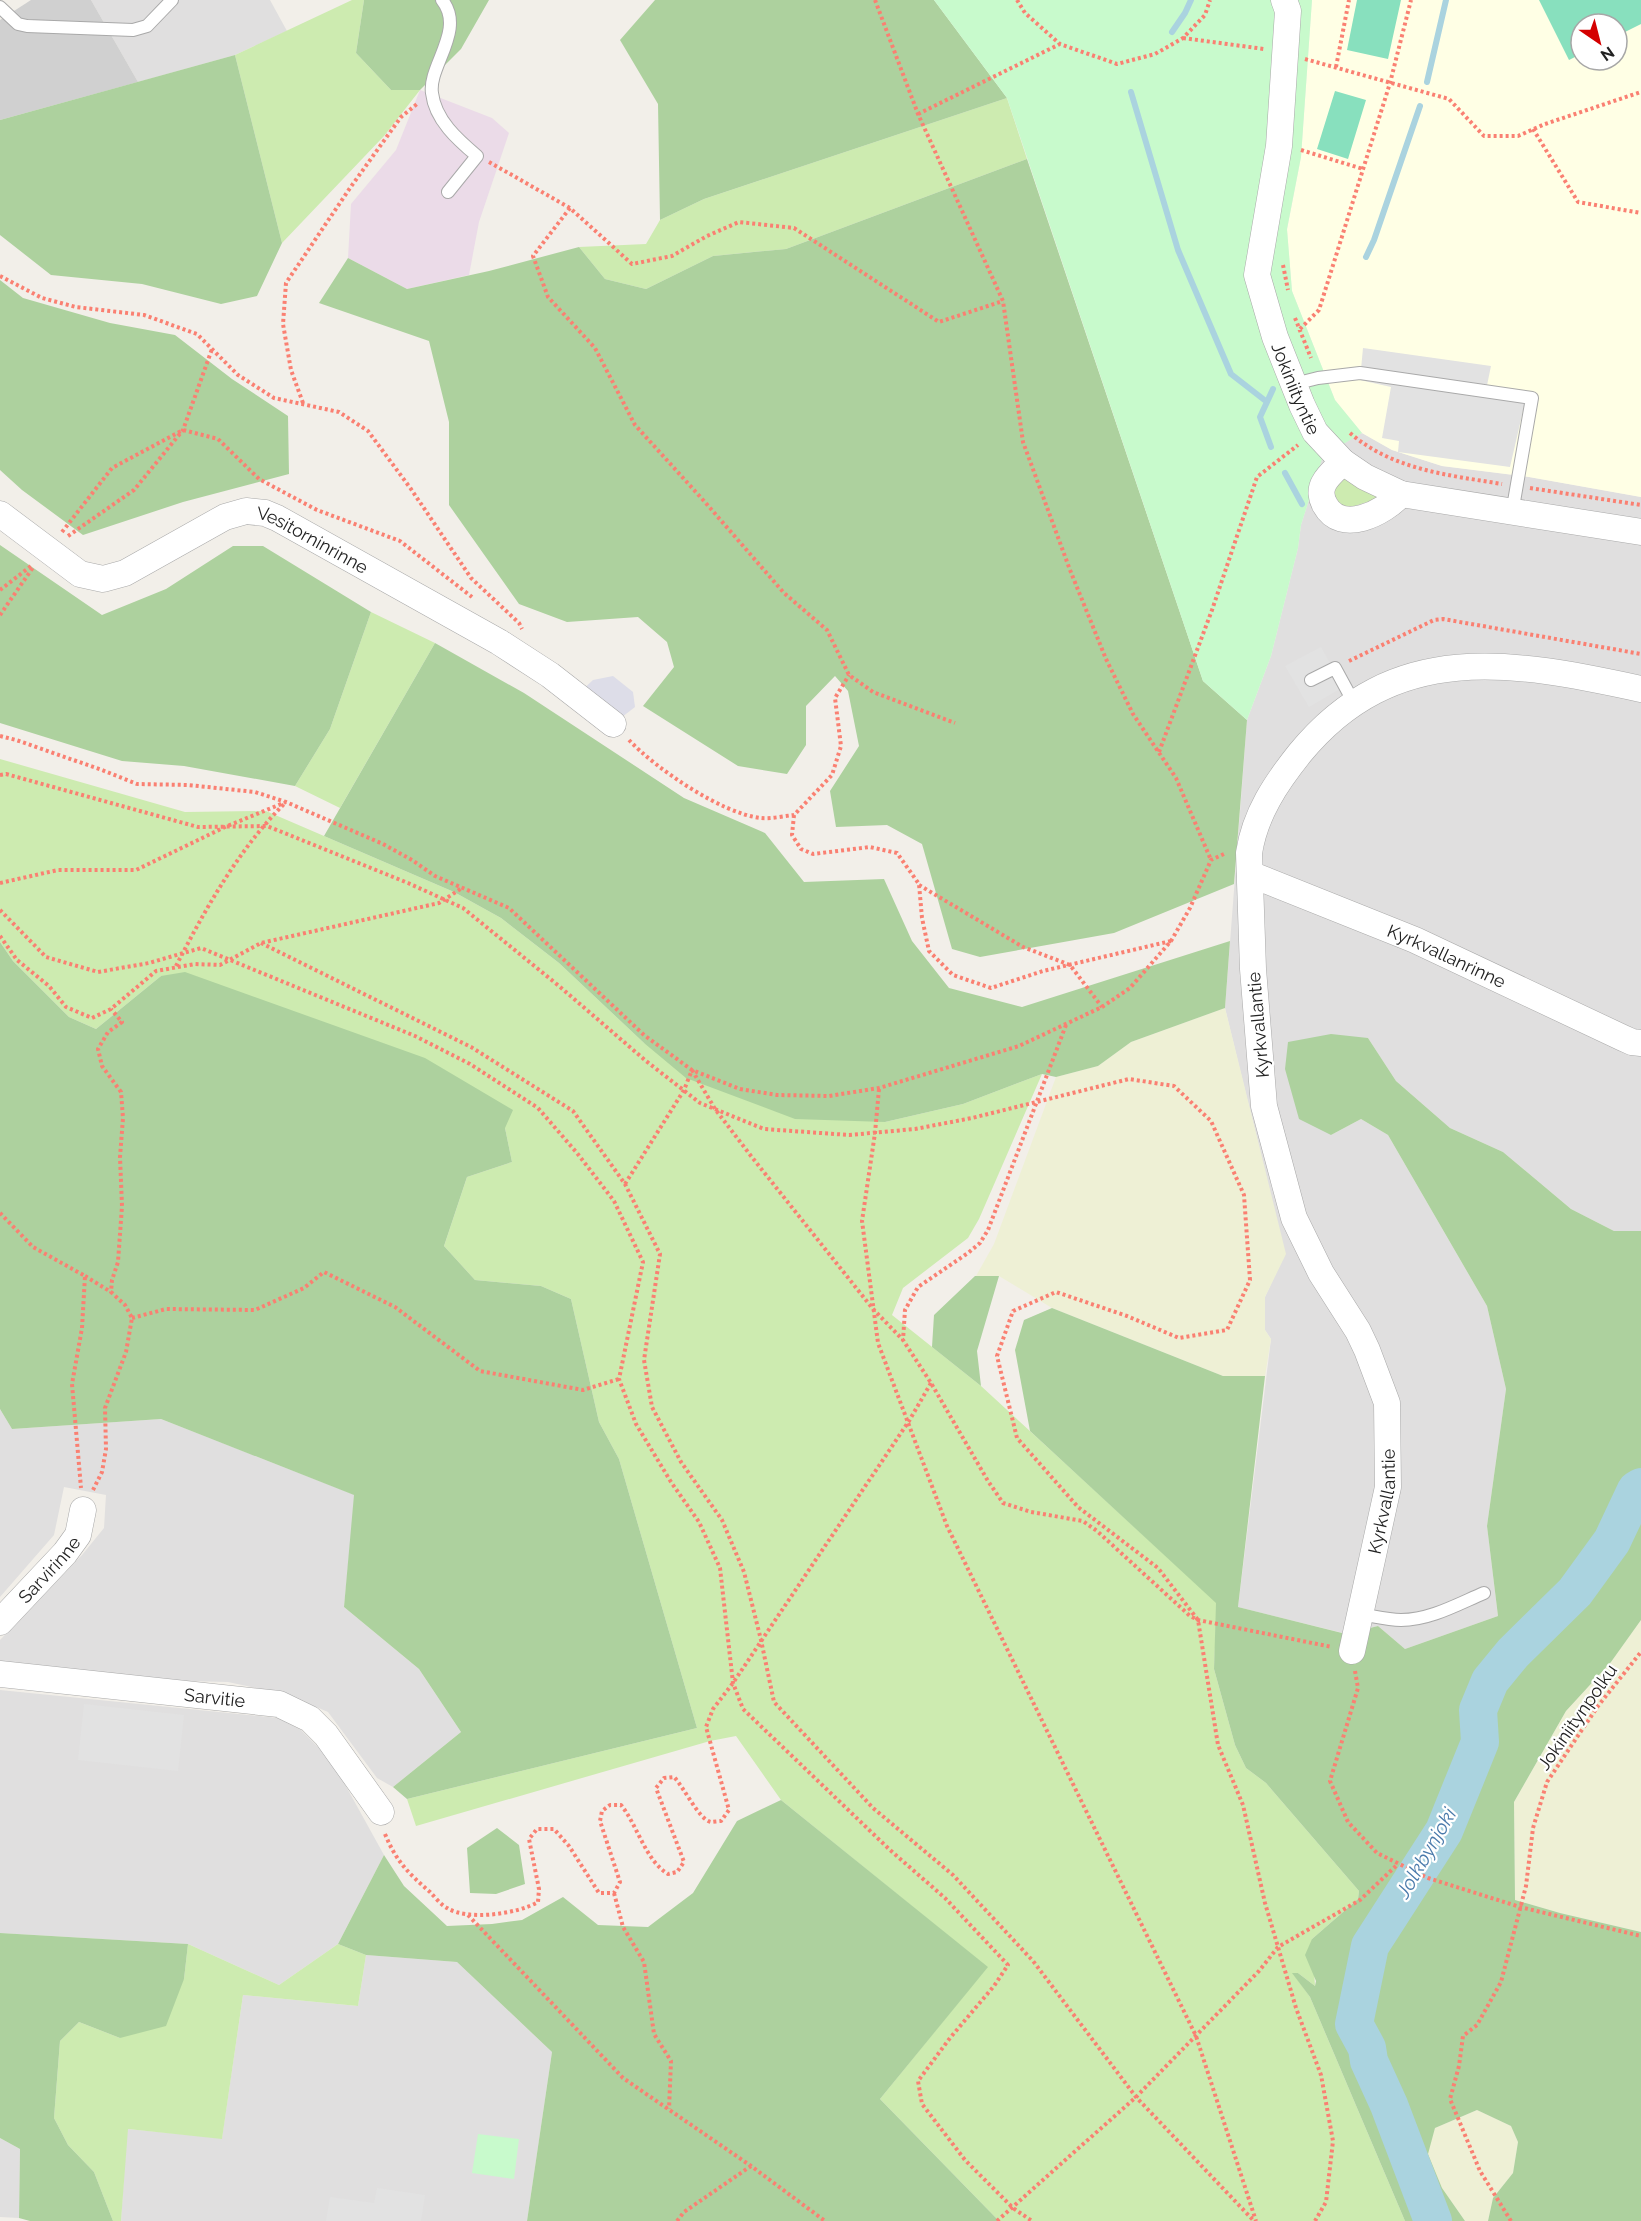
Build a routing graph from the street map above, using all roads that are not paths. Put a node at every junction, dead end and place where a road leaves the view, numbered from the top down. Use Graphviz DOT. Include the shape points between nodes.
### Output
graph roads {
  1 [pos="172,0"];
  2 [pos="442,0"];
  3 [pos="1284,0"];
  4 [pos="0,7"];
  5 [pos="448,192"];
  6 [pos="1306,381"];
  7 [pos="1343,462"];
  8 [pos="1401,494"];
  9 [pos="1512,513"];
  10 [pos="0,514"];
  11 [pos="1641,532"];
  12 [pos="1311,680"];
  13 [pos="1641,689"];
  14 [pos="1354,702"];
  15 [pos="613,724"];
  16 [pos="1250,873"];
  17 [pos="1641,1043"];
  18 [pos="83,1510"];
  19 [pos="1484,1593"];
  20 [pos="1359,1614"];
  21 [pos="0,1622"];
  22 [pos="1352,1651"];
  23 [pos="0,1674"];
  24 [pos="381,1812"];
  1 -- 4 [label="lane" via="147,26 133,30 27,26 18,24"];
  2 -- 5 [label="lane" via="448,7 450,22 431,93 455,137 477,156"];
  3 -- 6 [label="street, Jokiniityntie" via="1299,57 1257,275 1275,337"];
  6 -- 7 [label="street, Jokiniityntie" via="1315,432"];
  6 -- 9 [label="lane" via="1360,373 1532,398"];
  7 -- 8 [label="street, Jokiniityntie"];
  7 -- 8 [label="street" via="1325,481 1321,493 1330,513 1341,520 1383,510"];
  8 -- 9 [label="street, Jokiniityntie"];
  9 -- 11 [label="street, Jokiniityntie"];
  10 -- 15 [label="street, Vesitorninrinne" via="43,555 80,574 103,579 125,573 225,517 246,511 265,513 513,652"];
  12 -- 14 [label="lane" via="1335,668"];
  13 -- 14 [label="street, Kyrkvallantie" via="1482,665 1411,676"];
  14 -- 16 [label="street, Kyrkvallantie" via="1313,738 1276,785 1261,811 1251,841"];
  16 -- 17 [label="street, Kyrkvallanrinne" via="1415,940"];
  16 -- 20 [label="street, Kyrkvallantie" via="1264,1106 1294,1218 1362,1340 1387,1403 1388,1487"];
  18 -- 21 [label="street, Sarvirinne" via="78,1535"];
  19 -- 20 [label="lane" via="1418,1618 1401,1620"];
  20 -- 22 [label="street, Kyrkvallantie"];
  23 -- 24 [label="street, Sarvitie" via="279,1704 310,1719 326,1735"];
}
